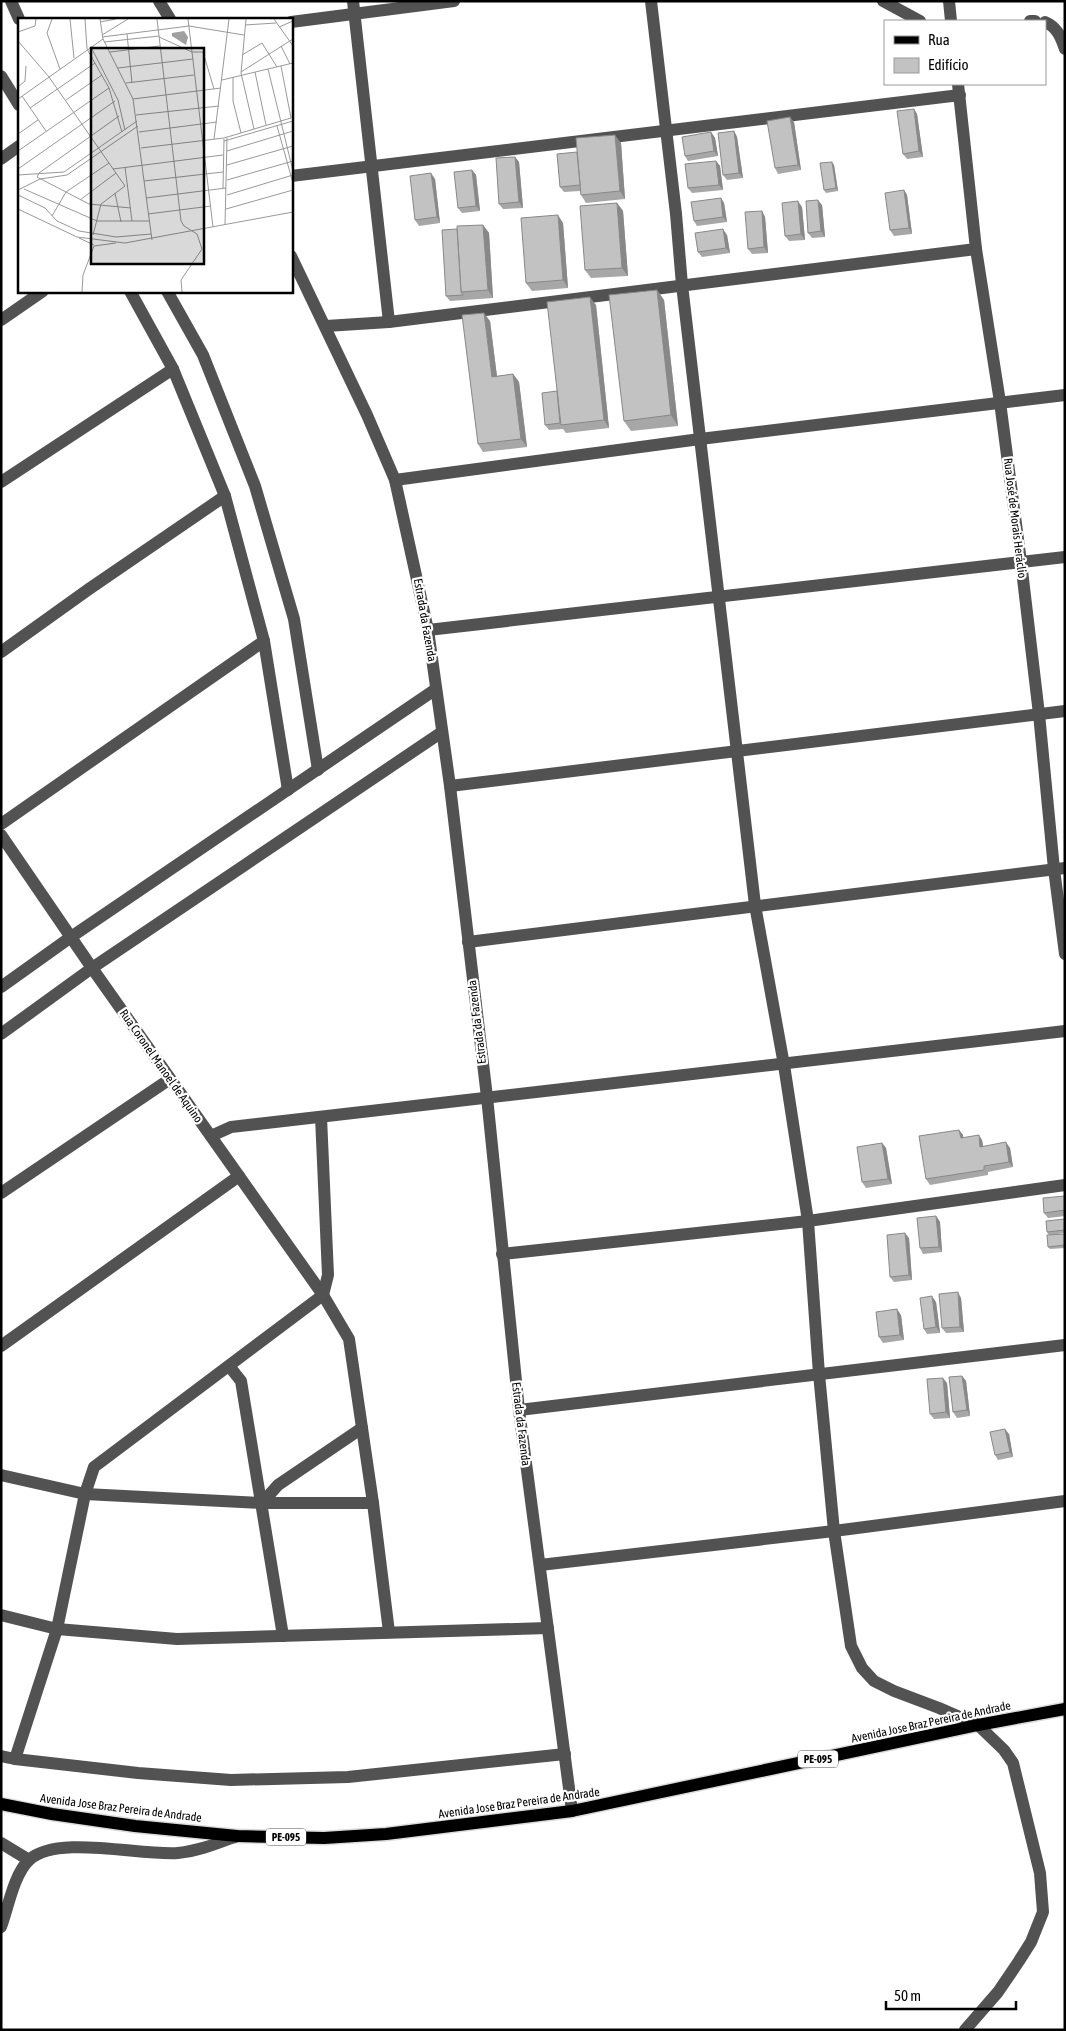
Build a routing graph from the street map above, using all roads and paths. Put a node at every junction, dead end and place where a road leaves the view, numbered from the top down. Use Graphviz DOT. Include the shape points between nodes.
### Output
graph roads {
  1 [pos="11,1"];
  2 [pos="159,1"];
  3 [pos="454,1"];
  4 [pos="651,1"];
  5 [pos="883,1"];
  6 [pos="949,1"];
  7 [pos="354,7"];
  8 [pos="19,18"];
  9 [pos="169,18"];
  10 [pos="918,20"];
  11 [pos="951,20"];
  12 [pos="292,22"];
  13 [pos="1046,23"];
  14 [pos="1065,49"];
  15 [pos="1,76"];
  16 [pos="959,89"];
  17 [pos="18,103"];
  18 [pos="666,131"];
  19 [pos="18,147"];
  20 [pos="1,159"];
  21 [pos="371,167"];
  22 [pos="292,176"];
  23 [pos="976,249"];
  24 [pos="292,258"];
  25 [pos="682,285"];
  26 [pos="41,292"];
  27 [pos="131,292"];
  28 [pos="168,292"];
  29 [pos="1,320"];
  30 [pos="389,322"];
  31 [pos="326,326"];
  32 [pos="173,368"];
  33 [pos="1065,395"];
  34 [pos="1000,402"];
  35 [pos="700,439"];
  36 [pos="395,480"];
  37 [pos="1,482"];
  38 [pos="225,496"];
  39 [pos="1065,557"];
  40 [pos="1020,562"];
  41 [pos="720,595"];
  42 [pos="428,630"];
  43 [pos="264,641"];
  44 [pos="1,652"];
  45 [pos="436,689"];
  46 [pos="1065,710"];
  47 [pos="1039,714"];
  48 [pos="442,732"];
  49 [pos="737,751"];
  50 [pos="318,770"];
  51 [pos="450,786"];
  52 [pos="288,790"];
  53 [pos="1,824"];
  54 [pos="1,835"];
  55 [pos="1059,869"];
  56 [pos="755,905"];
  57 [pos="71,937"];
  58 [pos="468,942"];
  59 [pos="1065,954"];
  60 [pos="92,968"];
  61 [pos="1,987"];
  62 [pos="1065,1031"];
  63 [pos="1,1034"];
  64 [pos="784,1065"];
  65 [pos="170,1079"];
  66 [pos="486,1097"];
  67 [pos="321,1117"];
  68 [pos="210,1136"];
  69 [pos="239,1176"];
  70 [pos="1065,1185"];
  71 [pos="1,1193"];
  72 [pos="808,1220"];
  73 [pos="502,1254"];
  74 [pos="323,1296"];
  75 [pos="1065,1345"];
  76 [pos="1,1346"];
  77 [pos="229,1366"];
  78 [pos="819,1374"];
  79 [pos="519,1410"];
  80 [pos="362,1428"];
  81 [pos="1,1475"];
  82 [pos="85,1494"];
  83 [pos="1065,1501"];
  84 [pos="373,1502"];
  85 [pos="262,1503"];
  86 [pos="834,1531"];
  87 [pos="540,1565"];
  88 [pos="1,1615"];
  89 [pos="548,1628"];
  90 [pos="57,1630"];
  91 [pos="389,1632"];
  92 [pos="283,1636"];
  93 [pos="1065,1709"];
  94 [pos="978,1725"];
  95 [pos="565,1754"];
  96 [pos="1,1756"];
  97 [pos="15,1759"];
  98 [pos="1,1804"];
  99 [pos="572,1811"];
  100 [pos="237,1836"];
  101 [pos="1,1844"];
  102 [pos="29,1860"];
  103 [pos="1,1927"];
  104 [pos="965,2030"];
  1 -- 8 [label="street"];
  2 -- 9 [label="street"];
  3 -- 7 [label="street"];
  4 -- 18 [label="street"];
  5 -- 10 [label="street"];
  6 -- 11 [label="street"];
  7 -- 12 [label="street"];
  7 -- 21 [label="street"];
  13 -- 14 [label="street" via="1058,31"];
  15 -- 17 [label="street"];
  16 -- 18 [label="street"];
  16 -- 23 [label="street, Rua José de Morais Heráclio"];
  18 -- 21 [label="street"];
  18 -- 25 [label="street"];
  19 -- 20 [label="street"];
  21 -- 22 [label="street"];
  21 -- 30 [label="street"];
  23 -- 25 [label="street"];
  23 -- 34 [label="street, Rua José de Morais Heráclio"];
  24 -- 31 [label="street, Estrada da Fazenda"];
  25 -- 30 [label="street"];
  25 -- 35 [label="street"];
  26 -- 29 [label="street"];
  27 -- 32 [label="street"];
  28 -- 50 [label="street" via="202,355 256,486 294,619"];
  30 -- 31 [label="street"];
  31 -- 36 [label="street, Estrada da Fazenda"];
  32 -- 37 [label="street"];
  32 -- 38 [label="street"];
  33 -- 34 [label="street"];
  34 -- 35 [label="street"];
  34 -- 40 [label="street, Rua José de Morais Heráclio"];
  35 -- 36 [label="street"];
  35 -- 41 [label="street"];
  36 -- 42 [label="street, Estrada da Fazenda"];
  38 -- 43 [label="street"];
  38 -- 44 [label="street"];
  39 -- 40 [label="street"];
  40 -- 41 [label="street"];
  40 -- 47 [label="street, Rua José de Morais Heráclio"];
  41 -- 42 [label="street"];
  41 -- 49 [label="street"];
  42 -- 45 [label="street, Estrada da Fazenda"];
  43 -- 52 [label="street"];
  43 -- 53 [label="street"];
  45 -- 48 [label="street, Estrada da Fazenda"];
  45 -- 50 [label="street"];
  46 -- 47 [label="street"];
  47 -- 49 [label="street"];
  47 -- 55 [label="street, Rua José de Morais Heráclio"];
  48 -- 51 [label="street, Estrada da Fazenda"];
  48 -- 60 [label="street"];
  49 -- 51 [label="street"];
  49 -- 56 [label="street"];
  50 -- 52 [label="street"];
  51 -- 58 [label="street, Estrada da Fazenda"];
  52 -- 57 [label="street"];
  54 -- 57 [label="street, Rua Coronel Manoel de Aquino"];
  55 -- 56 [label="street"];
  55 -- 59 [label="street, Rua José de Morais Heráclio"];
  56 -- 58 [label="street"];
  56 -- 64 [label="street"];
  57 -- 60 [label="street, Rua Coronel Manoel de Aquino"];
  57 -- 61 [label="street"];
  58 -- 66 [label="street, Estrada da Fazenda"];
  60 -- 63 [label="street"];
  60 -- 65 [label="street, Rua Coronel Manoel de Aquino"];
  62 -- 64 [label="street"];
  64 -- 66 [label="street"];
  64 -- 72 [label="street"];
  65 -- 68 [label="street, Rua Coronel Manoel de Aquino"];
  65 -- 71 [label="street"];
  66 -- 67 [label="street"];
  66 -- 73 [label="street, Estrada da Fazenda"];
  67 -- 68 [label="street" via="232,1128"];
  67 -- 74 [label="street" via="328,1275"];
  68 -- 69 [label="street, Rua Coronel Manoel de Aquino"];
  69 -- 74 [label="street, Rua Coronel Manoel de Aquino"];
  69 -- 76 [label="street"];
  70 -- 72 [label="street"];
  72 -- 73 [label="street"];
  72 -- 78 [label="street"];
  73 -- 79 [label="street, Estrada da Fazenda"];
  74 -- 77 [label="street"];
  74 -- 80 [label="street, Rua Coronel Manoel de Aquino" via="348,1338"];
  75 -- 78 [label="street"];
  77 -- 82 [label="street" via="94,1467"];
  77 -- 85 [label="street" via="242,1381"];
  78 -- 79 [label="street"];
  78 -- 86 [label="street"];
  79 -- 87 [label="street, Estrada da Fazenda"];
  80 -- 84 [label="street, Rua Coronel Manoel de Aquino"];
  80 -- 85 [label="street" via="278,1485"];
  81 -- 82 [label="street"];
  82 -- 85 [label="street"];
  82 -- 90 [label="street"];
  83 -- 86 [label="street"];
  84 -- 85 [label="street"];
  84 -- 91 [label="street, Rua Coronel Manoel de Aquino"];
  85 -- 92 [label="street"];
  86 -- 87 [label="street"];
  86 -- 94 [label="street" via="851,1646 862,1668 874,1680 894,1691"];
  87 -- 89 [label="street, Estrada da Fazenda"];
  88 -- 90 [label="street"];
  89 -- 91 [label="street"];
  89 -- 95 [label="street, Estrada da Fazenda"];
  90 -- 92 [label="street" via="177,1639"];
  90 -- 97 [label="street"];
  91 -- 92 [label="street"];
  93 -- 94 [label="main road, Avenida Jose Braz Pereira de Andrade / PE-095"];
  94 -- 99 [label="main road, Avenida Jose Braz Pereira de Andrade / PE-095"];
  94 -- 104 [label="street" via="1013,1763 1040,1873 1043,1912 1030,1942 998,1992"];
  95 -- 97 [label="street" via="348,1777 232,1780"];
  95 -- 99 [label="street, Estrada da Fazenda"];
  96 -- 97 [label="street"];
  98 -- 100 [label="main road, Avenida Jose Braz Pereira de Andrade / PE-095" via="135,1826"];
  99 -- 100 [label="main road, Avenida Jose Braz Pereira de Andrade / PE-095" via="386,1834 324,1838"];
  100 -- 102 [label="street" via="180,1853 76,1847 44,1851"];
  101 -- 102 [label="street"];
  102 -- 103 [label="street" via="16,1882"];
}
